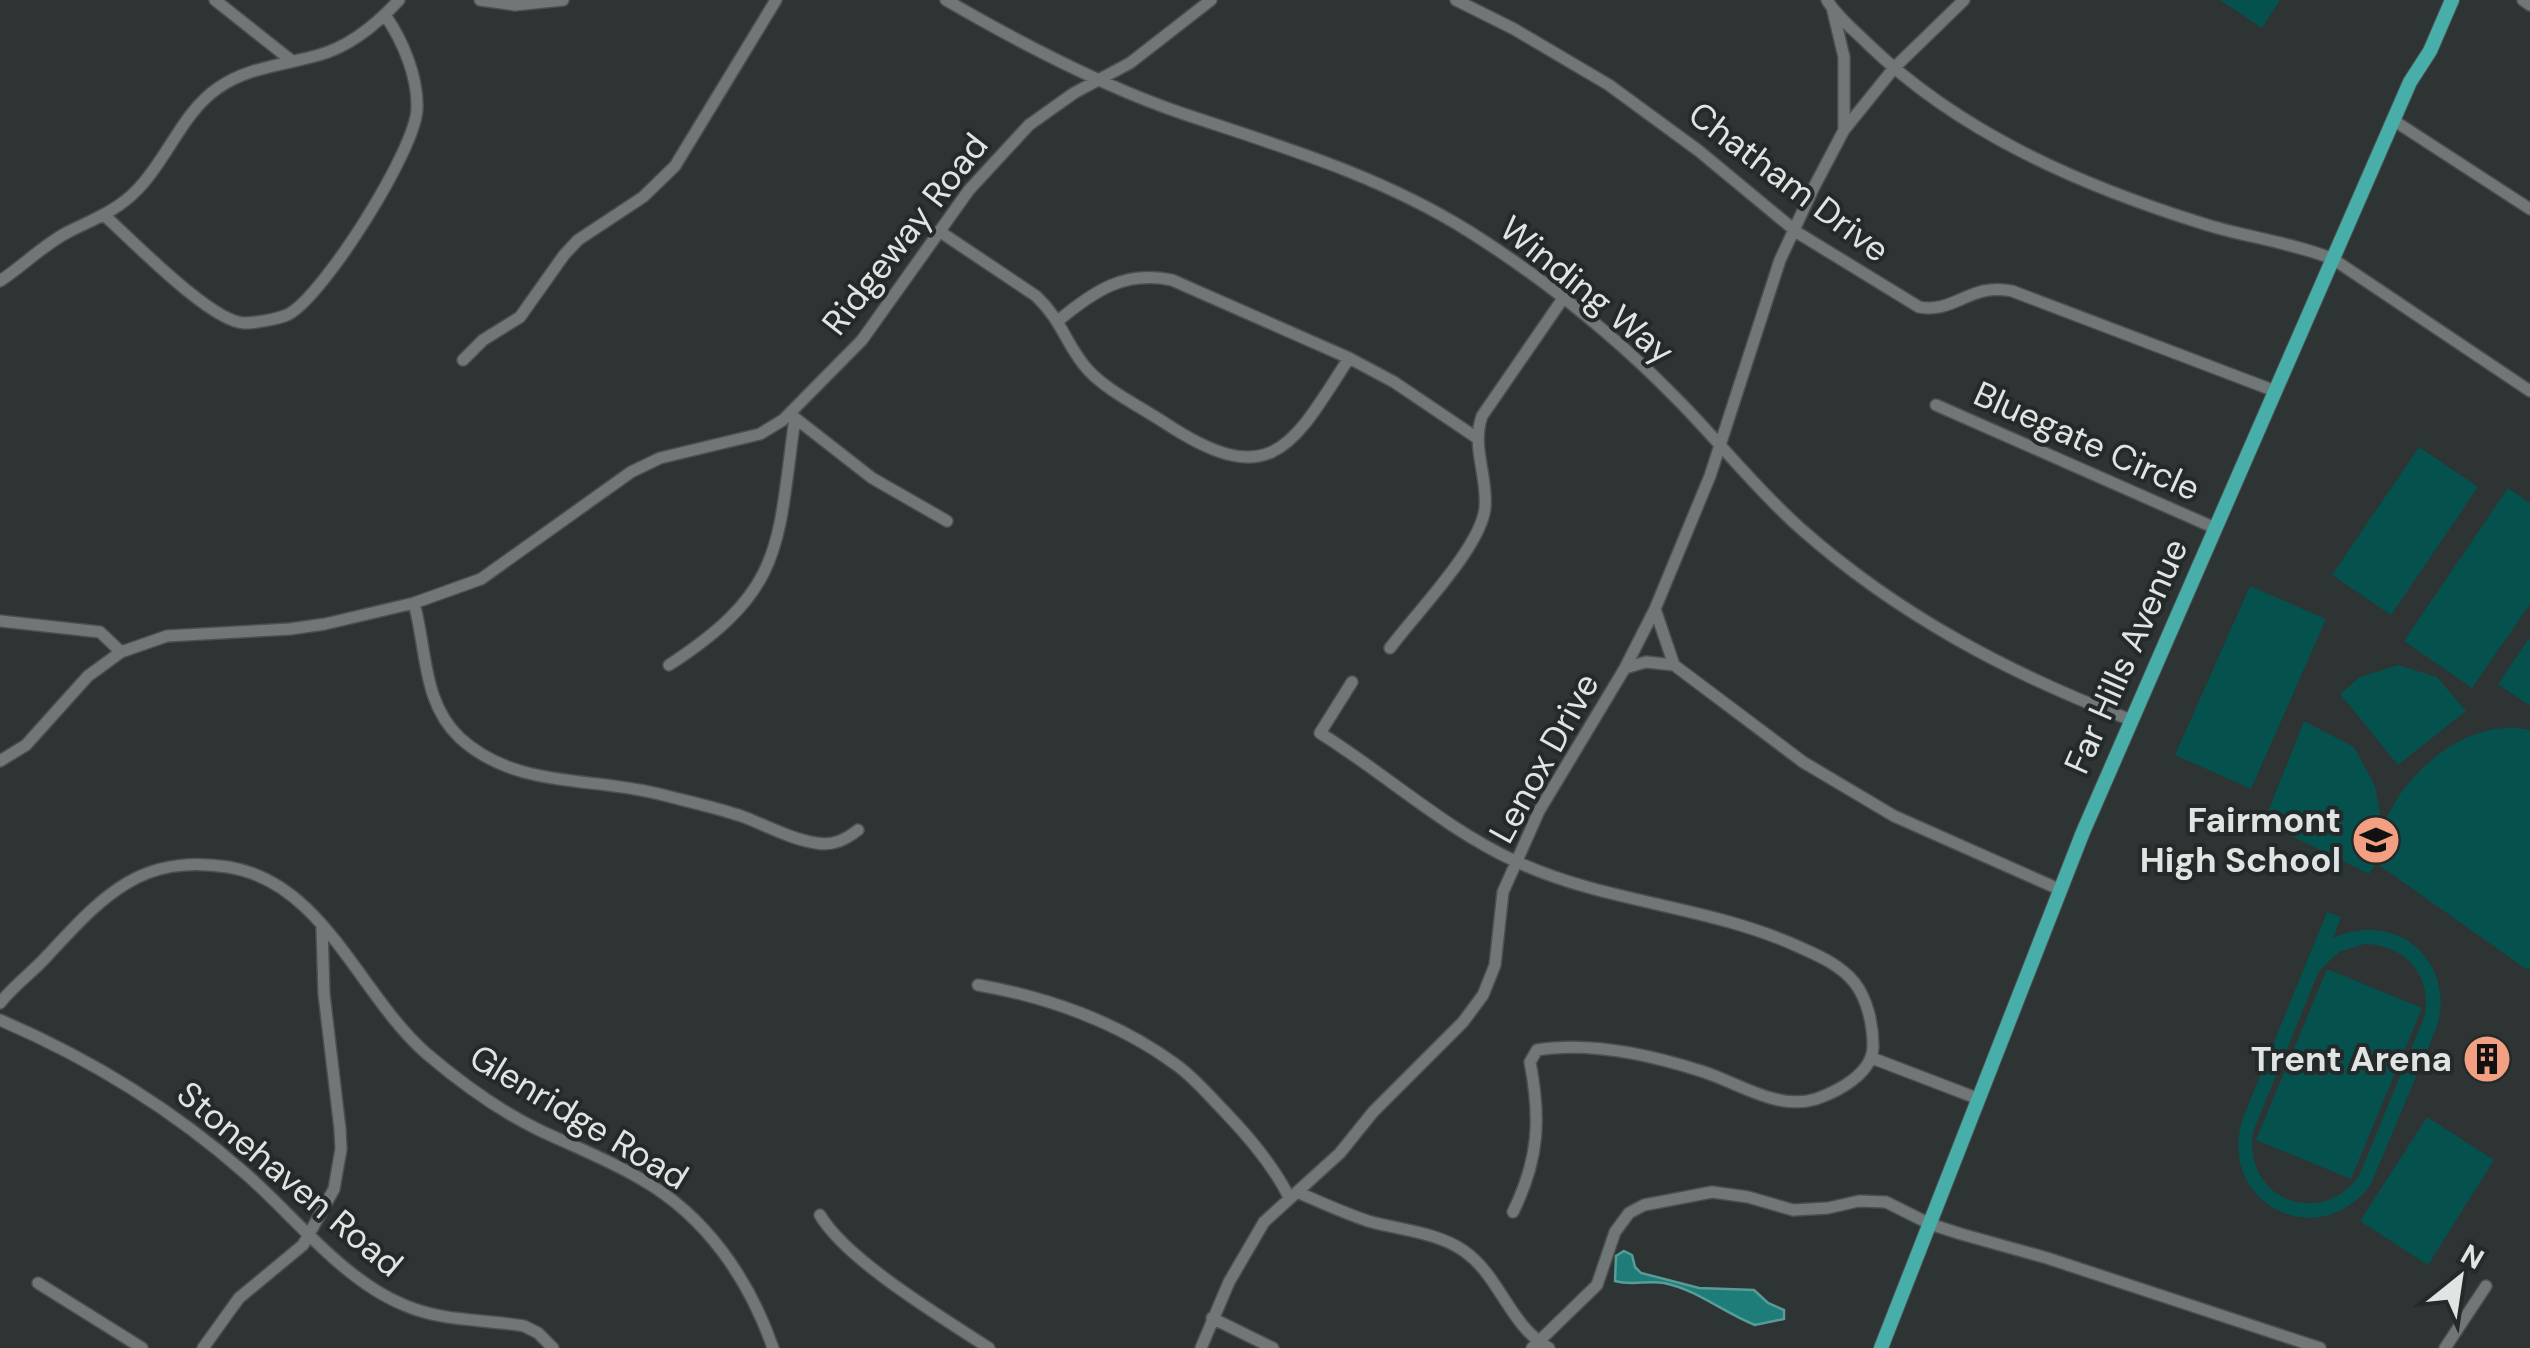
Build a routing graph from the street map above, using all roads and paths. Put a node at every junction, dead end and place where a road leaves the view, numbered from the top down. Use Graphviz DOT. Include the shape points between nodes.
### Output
graph roads {
  1 [pos="215,0"];
  2 [pos="399,0"];
  3 [pos="480,0"];
  4 [pos="563,0"];
  5 [pos="776,0"];
  6 [pos="946,0"];
  7 [pos="1210,0"];
  8 [pos="1456,0"];
  9 [pos="1964,0"];
  10 [pos="2452,0"];
  11 [pos="2522,0"];
  12 [pos="1829,4"];
  13 [pos="2530,5"];
  14 [pos="385,15"];
  15 [pos="292,61"];
  16 [pos="1894,68"];
  17 [pos="1101,80"];
  18 [pos="2394,120"];
  19 [pos="1844,130"];
  20 [pos="2530,210"];
  21 [pos="105,216"];
  22 [pos="1794,228"];
  23 [pos="939,230"];
  24 [pos="2333,260"];
  25 [pos="0,281"];
  26 [pos="1564,297"];
  27 [pos="1059,320"];
  28 [pos="1350,358"];
  29 [pos="463,360"];
  30 [pos="2275,391"];
  31 [pos="2530,391"];
  32 [pos="1936,405"];
  33 [pos="792,416"];
  34 [pos="1477,438"];
  35 [pos="1720,447"];
  36 [pos="947,521"];
  37 [pos="2215,528"];
  38 [pos="414,603"];
  39 [pos="1656,609"];
  40 [pos="0,621"];
  41 [pos="1390,648"];
  42 [pos="121,652"];
  43 [pos="669,665"];
  44 [pos="1674,665"];
  45 [pos="1625,668"];
  46 [pos="1352,682"];
  47 [pos="2131,720"];
  48 [pos="0,761"];
  49 [pos="858,830"];
  50 [pos="1516,862"];
  51 [pos="2061,890"];
  52 [pos="322,928"];
  53 [pos="978,985"];
  54 [pos="0,1003"];
  55 [pos="0,1020"];
  56 [pos="1872,1058"];
  57 [pos="1980,1099"];
  58 [pos="1293,1194"];
  59 [pos="1513,1212"];
  60 [pos="820,1215"];
  61 [pos="1930,1224"];
  62 [pos="309,1234"];
  63 [pos="38,1283"];
  64 [pos="2486,1286"];
  65 [pos="1212,1318"];
  66 [pos="1540,1346"];
  67 [pos="142,1348"];
  68 [pos="203,1348"];
  69 [pos="553,1348"];
  70 [pos="774,1348"];
  71 [pos="989,1348"];
  72 [pos="1201,1348"];
  73 [pos="1272,1348"];
  74 [pos="1881,1348"];
  75 [pos="2320,1348"];
  76 [pos="2445,1348"];
  1 -- 15 [label="street"];
  2 -- 14 [label="street"];
  3 -- 4 [label="street" via="515,6"];
  5 -- 29 [label="street" via="675,166 643,198 578,240 530,307"];
  6 -- 17 [label="street, Winding Way"];
  7 -- 17 [label="street, Ridgeway Road"];
  8 -- 22 [label="street, Chatham Drive" via="1609,85"];
  9 -- 16 [label="street, Lenox Drive"];
  10 -- 18 [label="main road, Far Hills Avenue"];
  11 -- 13 [label="street"];
  12 -- 16 [label="street"];
  12 -- 19 [label="street, Lenox Drive" via="1844,56"];
  14 -- 15 [label="street" via="337,48"];
  14 -- 21 [label="street" via="411,70 415,125 395,170 326,280 289,314 241,323 206,306"];
  15 -- 21 [label="street" via="248,72 213,92 142,186"];
  16 -- 19 [label="street, Lenox Drive"];
  16 -- 24 [label="street" via="1977,128 2095,185"];
  17 -- 23 [label="street, Ridgeway Road" via="1029,125"];
  17 -- 26 [label="street, Winding Way" via="1373,181 1467,230"];
  18 -- 20 [label="street"];
  18 -- 24 [label="main road, Far Hills Avenue"];
  19 -- 22 [label="street, Lenox Drive"];
  21 -- 25 [label="street" via="65,233"];
  22 -- 30 [label="street, Chatham Drive" via="1919,306 1938,308 1985,289 2012,291"];
  22 -- 35 [label="street, Lenox Drive"];
  23 -- 27 [label="street" via="1036,296"];
  23 -- 33 [label="street, Ridgeway Road" via="862,340"];
  24 -- 30 [label="main road, Far Hills Avenue"];
  24 -- 31 [label="street"];
  26 -- 34 [label="street" via="1482,416"];
  26 -- 35 [label="street, Winding Way"];
  27 -- 28 [label="street" via="1103,288 1156,277"];
  27 -- 28 [label="street" via="1092,374 1228,456 1258,456 1296,435"];
  28 -- 34 [label="street"];
  30 -- 37 [label="main road, Far Hills Avenue"];
  32 -- 37 [label="street, Bluegate Circle"];
  33 -- 36 [label="street" via="872,478"];
  33 -- 38 [label="street, Ridgeway Road" via="760,434 640,467 494,573"];
  33 -- 43 [label="street" via="770,567 730,619"];
  34 -- 41 [label="street" via="1486,488 1476,536"];
  35 -- 39 [label="street, Lenox Drive"];
  35 -- 47 [label="street, Winding Way" via="1798,527 1928,625 2035,681"];
  37 -- 47 [label="main road, Far Hills Avenue"];
  38 -- 42 [label="street, Ridgeway Road" via="290,629 167,636"];
  38 -- 49 [label="street" via="436,704 457,735 490,759 530,776 662,794 814,843 838,842"];
  39 -- 44 [label="street"];
  39 -- 45 [label="street, Lenox Drive"];
  40 -- 42 [label="street" via="100,632"];
  42 -- 48 [label="street, Ridgeway Road" via="88,676 26,745"];
  44 -- 45 [label="street"];
  44 -- 51 [label="street" via="1847,790 1942,840"];
  45 -- 50 [label="street, Lenox Drive"];
  46 -- 50 [label="street" via="1320,733 1459,833"];
  47 -- 51 [label="main road, Far Hills Avenue"];
  50 -- 56 [label="street" via="1583,886 1744,924 1822,957 1859,989 1871,1022"];
  50 -- 58 [label="street, Lenox Drive" via="1503,892 1495,964 1483,995 1340,1153"];
  51 -- 57 [label="main road, Far Hills Avenue"];
  52 -- 54 [label="street, Glenridge Road" via="298,898 246,870 159,870 102,898"];
  52 -- 62 [label="street" via="341,1149 334,1189"];
  52 -- 70 [label="street, Glenridge Road" via="394,1020 447,1071 520,1119 643,1180 690,1215 737,1270"];
  53 -- 58 [label="street" via="1072,1010 1178,1066"];
  55 -- 62 [label="street, Stonehaven Road" via="94,1064 170,1112"];
  56 -- 57 [label="street"];
  56 -- 59 [label="street" via="1848,1082 1800,1102 1774,1100 1629,1053 1542,1049 1530,1062 1538,1111 1535,1151"];
  57 -- 61 [label="main road, Far Hills Avenue"];
  58 -- 65 [label="street, Lenox Drive" via="1260,1228"];
  58 -- 66 [label="street" via="1460,1248"];
  60 -- 71 [label="street" via="862,1258"];
  61 -- 66 [label="street" via="1872,1200 1792,1210 1712,1192 1644,1205 1620,1223 1587,1298"];
  61 -- 74 [label="main road, Far Hills Avenue"];
  61 -- 75 [label="street"];
  62 -- 68 [label="street" via="239,1298"];
  62 -- 69 [label="street, Stonehaven Road" via="364,1283 404,1305 524,1326"];
  63 -- 67 [label="street"];
  64 -- 76 [label="street"];
  65 -- 72 [label="street, Lenox Drive"];
  65 -- 73 [label="street"];
}
